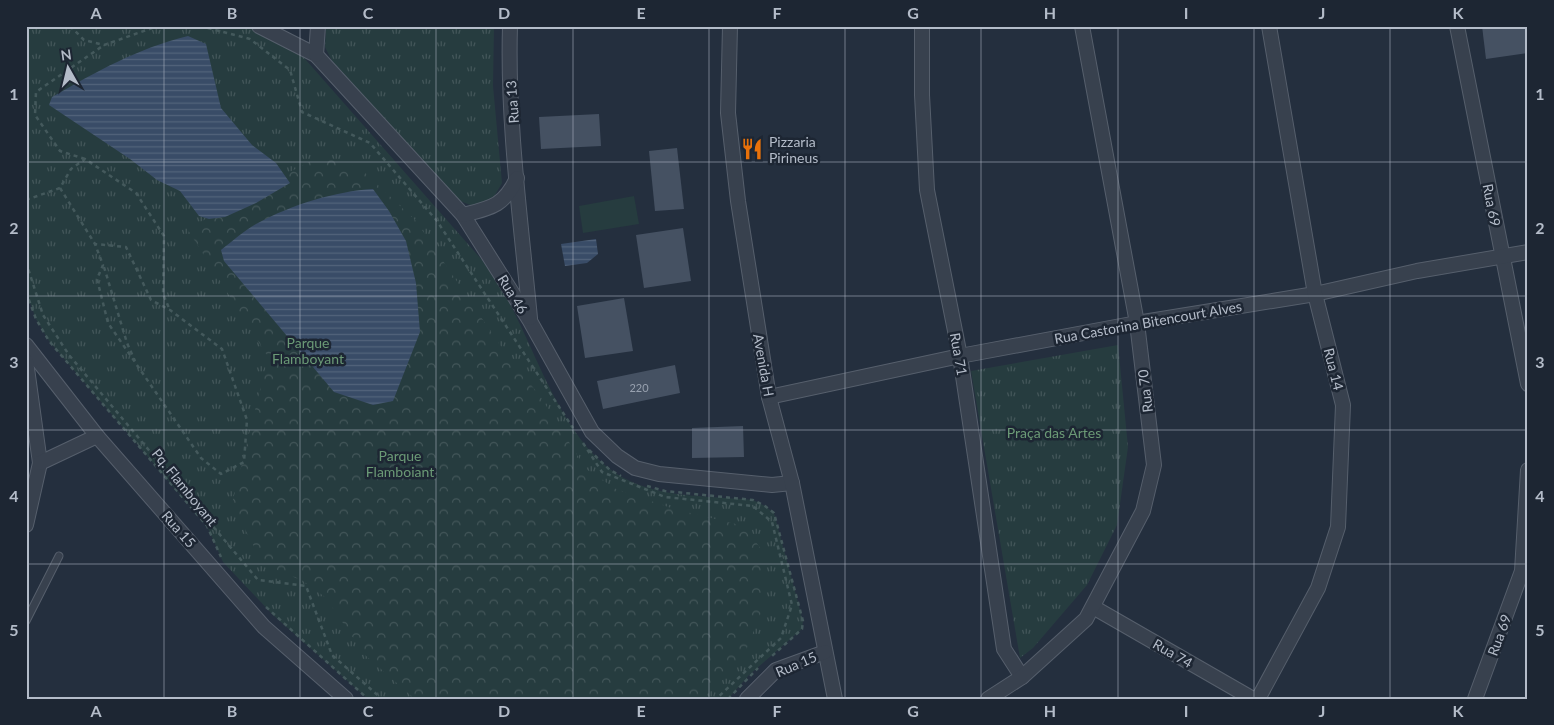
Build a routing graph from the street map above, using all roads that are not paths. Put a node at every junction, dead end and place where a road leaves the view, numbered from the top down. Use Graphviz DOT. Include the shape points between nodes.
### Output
graph roads {
  1 [pos="259,26"];
  2 [pos="318,26"];
  3 [pos="510,26"];
  4 [pos="730,26"];
  5 [pos="922,26"];
  6 [pos="1082,26"];
  7 [pos="1268,26"];
  8 [pos="1457,26"];
  9 [pos="316,55"];
  10 [pos="517,177"];
  11 [pos="463,215"];
  12 [pos="1528,252"];
  13 [pos="1503,257"];
  14 [pos="1315,294"];
  15 [pos="530,321"];
  16 [pos="1137,322"];
  17 [pos="26,346"];
  18 [pos="960,356"];
  19 [pos="26,361"];
  20 [pos="1528,384"];
  21 [pos="769,397"];
  22 [pos="97,436"];
  23 [pos="40,464"];
  24 [pos="1528,470"];
  25 [pos="792,483"];
  26 [pos="26,525"];
  27 [pos="59,556"];
  28 [pos="1525,571"];
  29 [pos="1093,607"];
  30 [pos="26,621"];
  31 [pos="825,652"];
  32 [pos="1022,676"];
  33 [pos="346,699"];
  34 [pos="747,699"];
  35 [pos="834,699"];
  36 [pos="988,699"];
  37 [pos="1253,699"];
  38 [pos="1258,699"];
  39 [pos="1475,699"];
  1 -- 9 [label="street, Rua 46"];
  2 -- 9 [label="street"];
  3 -- 10 [label="street, Rua 13"];
  4 -- 21 [label="street, Avenida H" via="728,113 738,202"];
  5 -- 18 [label="street, Rua 71" via="927,190"];
  6 -- 16 [label="street, Rua 70"];
  7 -- 14 [label="street, Rua 14"];
  8 -- 13 [label="street, Rua 69"];
  9 -- 11 [label="street, Rua 46"];
  10 -- 11 [label="street" via="510,194 496,206"];
  10 -- 15 [label="street, Rua 13"];
  11 -- 15 [label="street, Rua 46"];
  12 -- 13 [label="street, Rua Castorina Bitencourt Alves"];
  13 -- 14 [label="street, Rua Castorina Bitencourt Alves" via="1417,271"];
  13 -- 20 [label="street, Rua 69"];
  14 -- 16 [label="street, Rua Castorina Bitencourt Alves"];
  14 -- 38 [label="street, Rua 14" via="1344,405 1338,527 1318,588"];
  15 -- 25 [label="street, Rua 46" via="592,432 635,468 669,475 772,485"];
  16 -- 18 [label="street, Rua Castorina Bitencourt Alves"];
  16 -- 29 [label="street, Rua 70" via="1154,465 1142,511"];
  17 -- 22 [label="street, Rua 15"];
  18 -- 21 [label="street, Rua Castorina Bitencourt Alves"];
  18 -- 32 [label="street, Rua 71" via="1004,648"];
  19 -- 23 [label="street"];
  21 -- 25 [label="street, Avenida H"];
  22 -- 23 [label="street"];
  22 -- 33 [label="street, Rua 15" via="264,627"];
  23 -- 26 [label="street"];
  24 -- 28 [label="street, Rua 69"];
  25 -- 31 [label="street, Avenida H"];
  27 -- 30 [label="lane"];
  28 -- 39 [label="street, Rua 69"];
  29 -- 32 [label="street, Rua 70" via="1086,619"];
  29 -- 37 [label="street, Rua 74"];
  31 -- 34 [label="street, Rua 15" via="776,670"];
  31 -- 35 [label="street, Avenida H"];
  32 -- 36 [label="street, Rua 70"];
}
